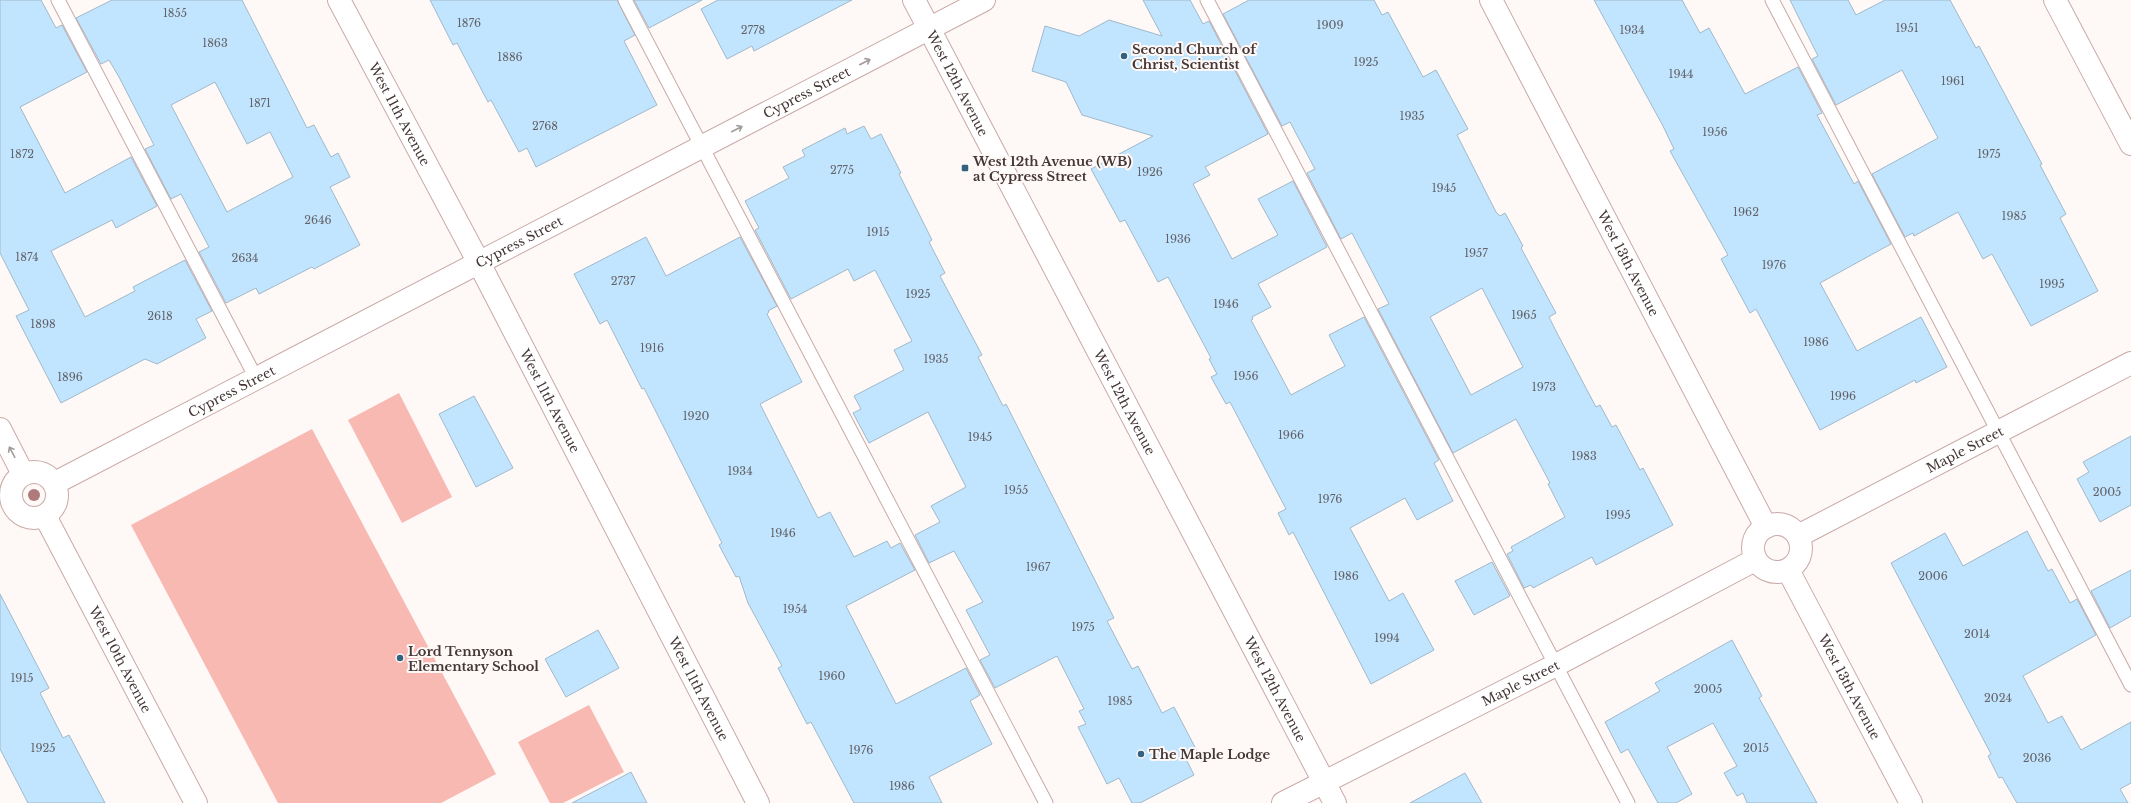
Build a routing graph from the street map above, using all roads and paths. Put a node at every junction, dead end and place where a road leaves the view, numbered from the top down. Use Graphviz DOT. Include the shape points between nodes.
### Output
graph roads {
  1 [pos="58,0"];
  2 [pos="339,0"];
  3 [pos="625,0"];
  4 [pos="914,0"];
  5 [pos="984,0"];
  6 [pos="1207,0"];
  7 [pos="1491,0"];
  8 [pos="1772,0"];
  9 [pos="2055,0"];
  10 [pos="929,29"];
  11 [pos="2131,144"];
  12 [pos="702,146"];
  13 [pos="479,263"];
  14 [pos="2131,363"];
  15 [pos="256,378"];
  16 [pos="0,429"];
  17 [pos="1998,431"];
  18 [pos="23,474"];
  19 [pos="55,483"];
  20 [pos="6,507"];
  21 [pos="45,516"];
  22 [pos="1766,527"];
  23 [pos="1798,536"];
  24 [pos="1755,560"];
  25 [pos="1788,570"];
  26 [pos="1556,665"];
  27 [pos="2131,685"];
  28 [pos="1324,782"];
  29 [pos="196,803"];
  30 [pos="758,803"];
  31 [pos="1046,803"];
  32 [pos="1283,803"];
  33 [pos="1335,803"];
  34 [pos="1628,803"];
  35 [pos="1911,803"];
  1 -- 15 [label="lane"];
  2 -- 13 [label="street, West 11th Avenue"];
  3 -- 12 [label="lane"];
  4 -- 10 [label="street, West 12th Avenue"];
  5 -- 10 [label="street, Cypress Street"];
  6 -- 26 [label="lane"];
  7 -- 22 [label="street, West 13th Avenue"];
  8 -- 17 [label="lane"];
  9 -- 11 [label="street"];
  12 -- 10 [label="street, Cypress Street, one-way"];
  10 -- 28 [label="street, West 12th Avenue"];
  12 -- 13 [label="street, Cypress Street"];
  12 -- 31 [label="lane"];
  13 -- 15 [label="street, Cypress Street"];
  13 -- 30 [label="street, West 11th Avenue"];
  14 -- 17 [label="street, Maple Street"];
  15 -- 19 [label="street, Cypress Street"];
  18 -- 16 [label="street, one-way"];
  17 -- 23 [label="street, Maple Street"];
  17 -- 27 [label="lane"];
  18 -- 19 [label="street" via="41,472"];
  18 -- 20 [label="street" via="16,479"];
  19 -- 21 [label="street" via="56,502"];
  20 -- 21 [label="street" via="26,517"];
  21 -- 29 [label="street, West 10th Avenue"];
  22 -- 23 [label="street" via="1773,524 1788,526"];
  22 -- 24 [label="street" via="1755,537"];
  23 -- 25 [label="street" via="1801,551 1795,565"];
  24 -- 25 [label="street" via="1766,570 1781,573"];
  24 -- 26 [label="street, Maple Street"];
  25 -- 35 [label="street, West 13th Avenue"];
  26 -- 28 [label="street, Maple Street"];
  26 -- 34 [label="lane"];
  28 -- 32 [label="street, Maple Street"];
  28 -- 33 [label="street, West 12th Avenue"];
}
